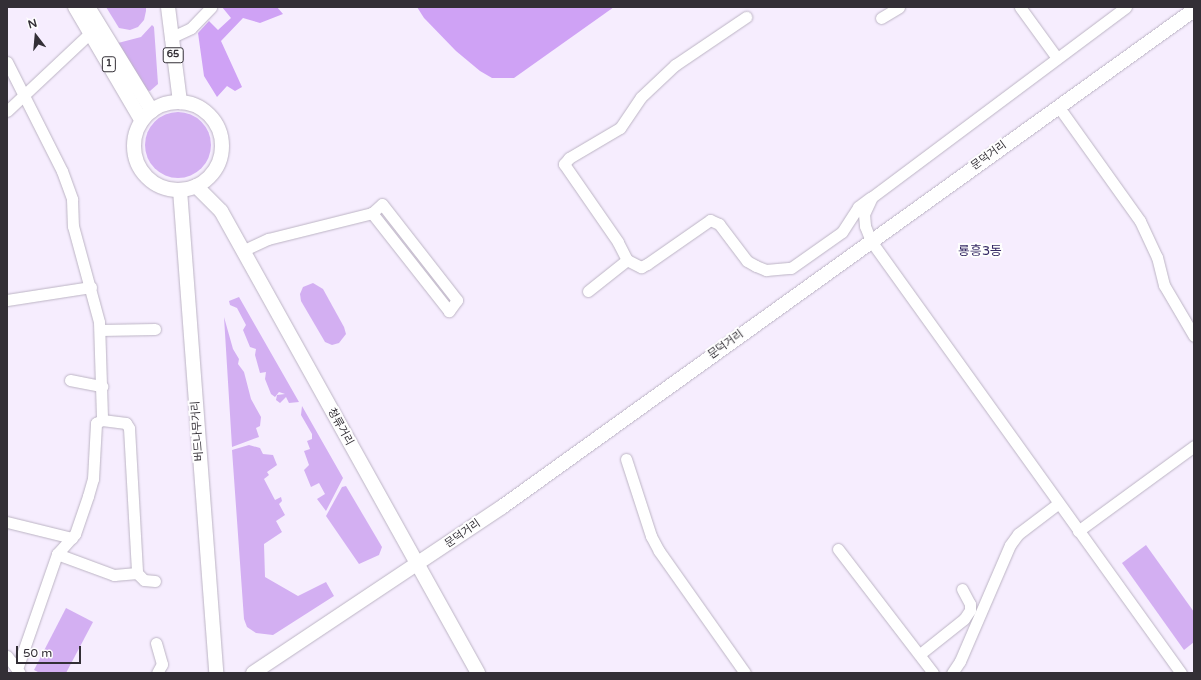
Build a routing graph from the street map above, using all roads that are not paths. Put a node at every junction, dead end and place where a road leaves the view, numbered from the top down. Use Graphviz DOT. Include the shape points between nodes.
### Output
graph roads {
  1 [pos="75,7"];
  2 [pos="88,7"];
  3 [pos="168,7"];
  4 [pos="211,7"];
  5 [pos="899,7"];
  6 [pos="1020,7"];
  7 [pos="1126,7"];
  8 [pos="1194,10"];
  9 [pos="746,17"];
  10 [pos="881,18"];
  11 [pos="91,32"];
  12 [pos="170,38"];
  13 [pos="1057,58"];
  14 [pos="7,62"];
  15 [pos="26,95"];
  16 [pos="180,102"];
  17 [pos="1058,106"];
  18 [pos="7,111"];
  19 [pos="152,111"];
  20 [pos="142,121"];
  21 [pos="196,186"];
  22 [pos="180,190"];
  23 [pos="872,197"];
  24 [pos="372,213"];
  25 [pos="871,241"];
  26 [pos="242,251"];
  27 [pos="627,260"];
  28 [pos="91,287"];
  29 [pos="588,291"];
  30 [pos="7,300"];
  31 [pos="155,329"];
  32 [pos="100,330"];
  33 [pos="1194,336"];
  34 [pos="70,380"];
  35 [pos="102,386"];
  36 [pos="102,420"];
  37 [pos="1194,446"];
  38 [pos="626,459"];
  39 [pos="1059,504"];
  40 [pos="7,522"];
  41 [pos="1078,531"];
  42 [pos="72,538"];
  43 [pos="838,549"];
  44 [pos="57,554"];
  45 [pos="416,566"];
  46 [pos="137,573"];
  47 [pos="155,581"];
  48 [pos="962,589"];
  49 [pos="156,643"];
  50 [pos="920,654"];
  51 [pos="7,656"];
  52 [pos="18,671"];
  53 [pos="157,673"];
  54 [pos="216,673"];
  55 [pos="253,673"];
  56 [pos="478,673"];
  57 [pos="745,673"];
  58 [pos="933,673"];
  59 [pos="952,673"];
  60 [pos="1181,673"];
  1 -- 11 [label="main road, 1"];
  2 -- 19 [label="main road, 1"];
  3 -- 12 [label="main road, 65"];
  4 -- 12 [label="street" via="191,28"];
  5 -- 10 [label="street"];
  6 -- 13 [label="street"];
  7 -- 13 [label="street"];
  8 -- 17 [label="main road, 문덕거리"];
  9 -- 27 [label="street" via="675,65 641,97 620,128 569,158 564,164 618,242"];
  11 -- 15 [label="street"];
  11 -- 20 [label="main road, 1"];
  12 -- 16 [label="main road, 65"];
  13 -- 23 [label="street"];
  14 -- 15 [label="street"];
  15 -- 18 [label="street"];
  15 -- 28 [label="street" via="68,187 73,226"];
  16 -- 19 [label="main road" via="165,104"];
  16 -- 21 [label="main road" via="207,113 216,124 221,138 217,166 208,178"];
  17 -- 25 [label="main road, 문덕거리"];
  17 -- 33 [label="street" via="1140,221 1157,257 1164,285"];
  19 -- 20 [label="main road"];
  20 -- 22 [label="main road" via="136,133 134,146 141,171 162,187"];
  21 -- 22 [label="main road"];
  21 -- 26 [label="main road, 청류거리" via="221,211"];
  22 -- 54 [label="main road, 버드나무거리"];
  23 -- 25 [label="street" via="864,214 864,226"];
  23 -- 27 [label="street" via="858,206 842,232 791,268 766,270 747,261 719,224 710,220 641,267"];
  24 -- 24 [label="street" via="382,204 457,300 449,311"];
  24 -- 26 [label="street" via="268,239"];
  25 -- 39 [label="street"];
  25 -- 45 [label="main road, 문덕거리"];
  26 -- 45 [label="main road, 청류거리"];
  27 -- 29 [label="street"];
  28 -- 30 [label="street"];
  28 -- 32 [label="street"];
  31 -- 32 [label="street"];
  32 -- 35 [label="street"];
  34 -- 35 [label="street"];
  35 -- 36 [label="street"];
  36 -- 42 [label="street" via="96,423 94,436 93,479"];
  36 -- 46 [label="street" via="126,423 129,428"];
  37 -- 41 [label="street"];
  38 -- 57 [label="street" via="651,536 659,552"];
  39 -- 41 [label="street"];
  39 -- 59 [label="street" via="1018,534 1010,545 960,661"];
  40 -- 42 [label="street"];
  41 -- 60 [label="street"];
  42 -- 44 [label="street"];
  43 -- 50 [label="street"];
  44 -- 46 [label="street" via="114,575"];
  44 -- 52 [label="street"];
  45 -- 55 [label="main road, 문덕거리"];
  45 -- 56 [label="main road, 청류거리"];
  46 -- 47 [label="street" via="144,580"];
  48 -- 50 [label="street" via="970,604 970,610 964,619"];
  49 -- 53 [label="street" via="162,664"];
  50 -- 58 [label="street"];
  51 -- 52 [label="street"];
}
